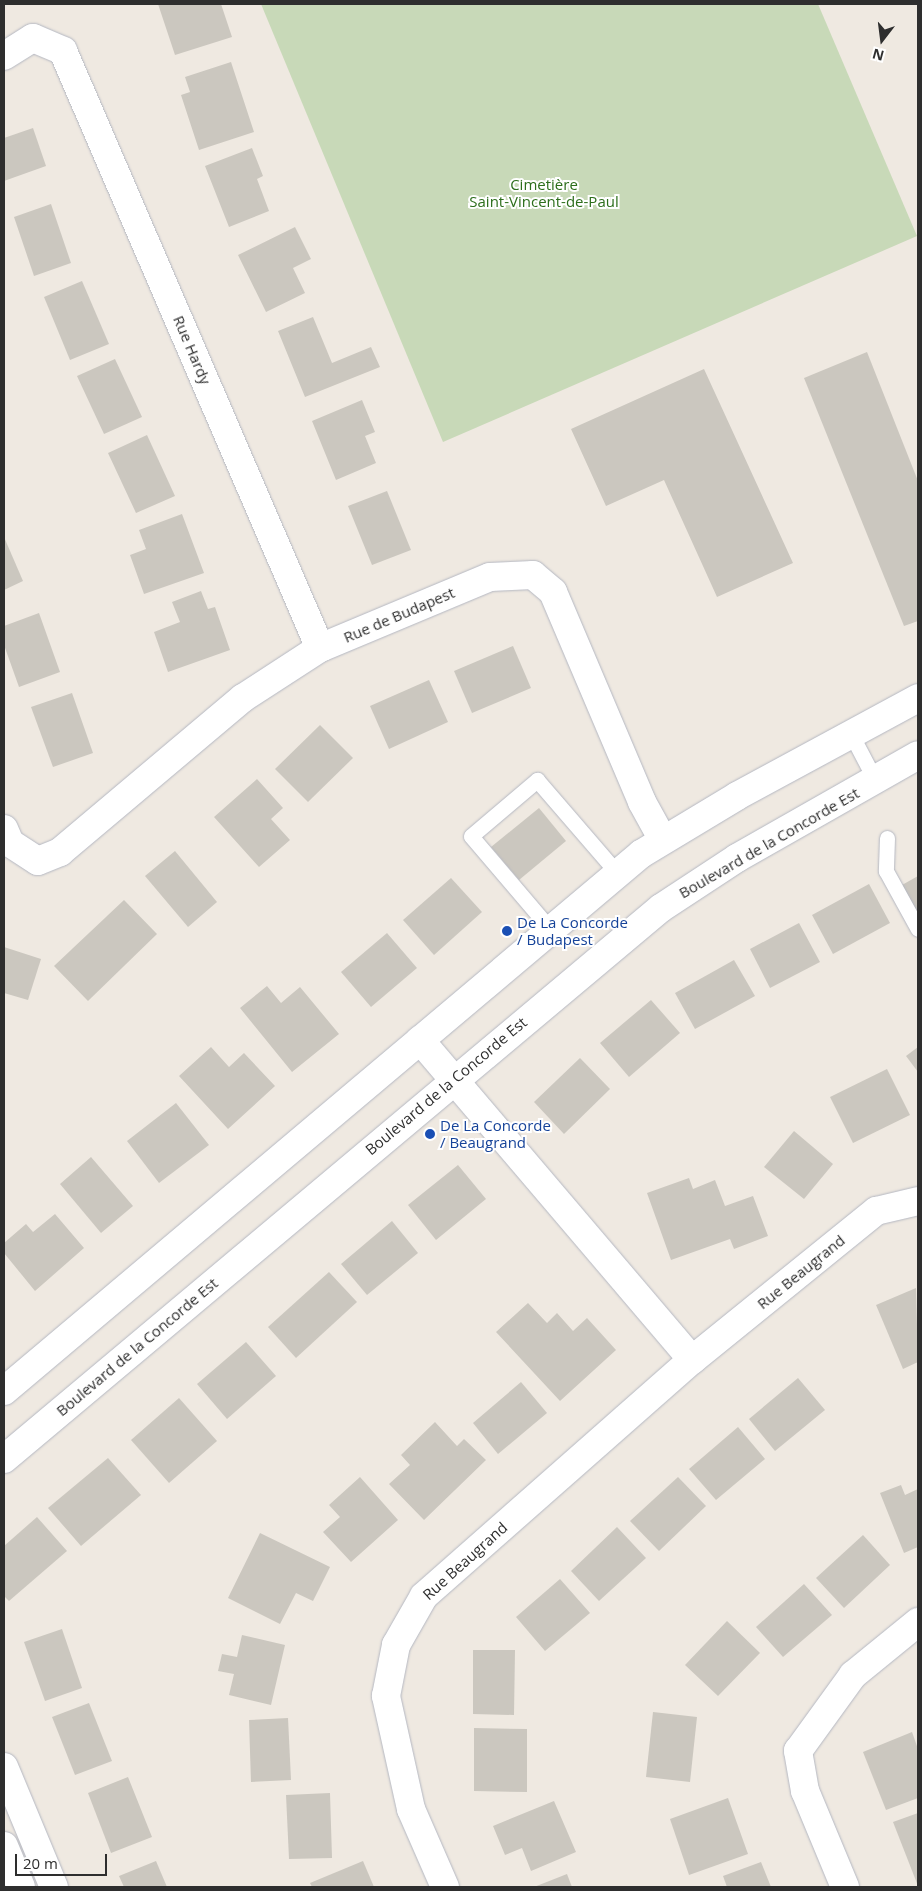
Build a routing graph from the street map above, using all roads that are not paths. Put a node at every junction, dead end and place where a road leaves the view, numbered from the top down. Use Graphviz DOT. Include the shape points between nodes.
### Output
graph roads {
  1 [pos="4,56"];
  2 [pos="320,648"];
  3 [pos="918,698"];
  4 [pos="851,734"];
  5 [pos="918,755"];
  6 [pos="875,780"];
  7 [pos="4,829"];
  8 [pos="887,838"];
  9 [pos="663,840"];
  10 [pos="618,874"];
  11 [pos="918,929"];
  12 [pos="551,930"];
  13 [pos="420,1040"];
  14 [pos="454,1080"];
  15 [pos="918,1201"];
  16 [pos="692,1360"];
  17 [pos="4,1391"];
  18 [pos="4,1458"];
  19 [pos="918,1622"];
  20 [pos="6,1776"];
  21 [pos="4,1846"];
  22 [pos="22,1887"];
  23 [pos="54,1887"];
  24 [pos="445,1887"];
  25 [pos="845,1887"];
  1 -- 2 [label="street, Rue Hardy" via="33,38 63,51"];
  2 -- 7 [label="street, Rue de Budapest" via="243,698 60,852 38,861 10,843"];
  2 -- 9 [label="street, Rue de Budapest" via="490,577 533,575 553,592 642,802"];
  3 -- 4 [label="street"];
  4 -- 6 [label="lane"];
  4 -- 9 [label="street"];
  5 -- 6 [label="street, Boulevard de la Concorde Est"];
  6 -- 14 [label="street, Boulevard de la Concorde Est" via="684,890"];
  8 -- 11 [label="lane" via="886,871"];
  9 -- 10 [label="street"];
  10 -- 12 [label="street"];
  10 -- 12 [label="lane" via="537,780 471,836"];
  12 -- 13 [label="street"];
  13 -- 14 [label="street"];
  13 -- 17 [label="street"];
  14 -- 16 [label="street"];
  14 -- 18 [label="street, Boulevard de la Concorde Est"];
  15 -- 16 [label="street, Rue Beaugrand" via="876,1211"];
  16 -- 24 [label="street, Rue Beaugrand" via="424,1596 396,1646 386,1696 411,1809"];
  19 -- 25 [label="street" via="853,1675 798,1751 805,1791"];
  20 -- 23 [label="street"];
  21 -- 22 [label="street"];
}
